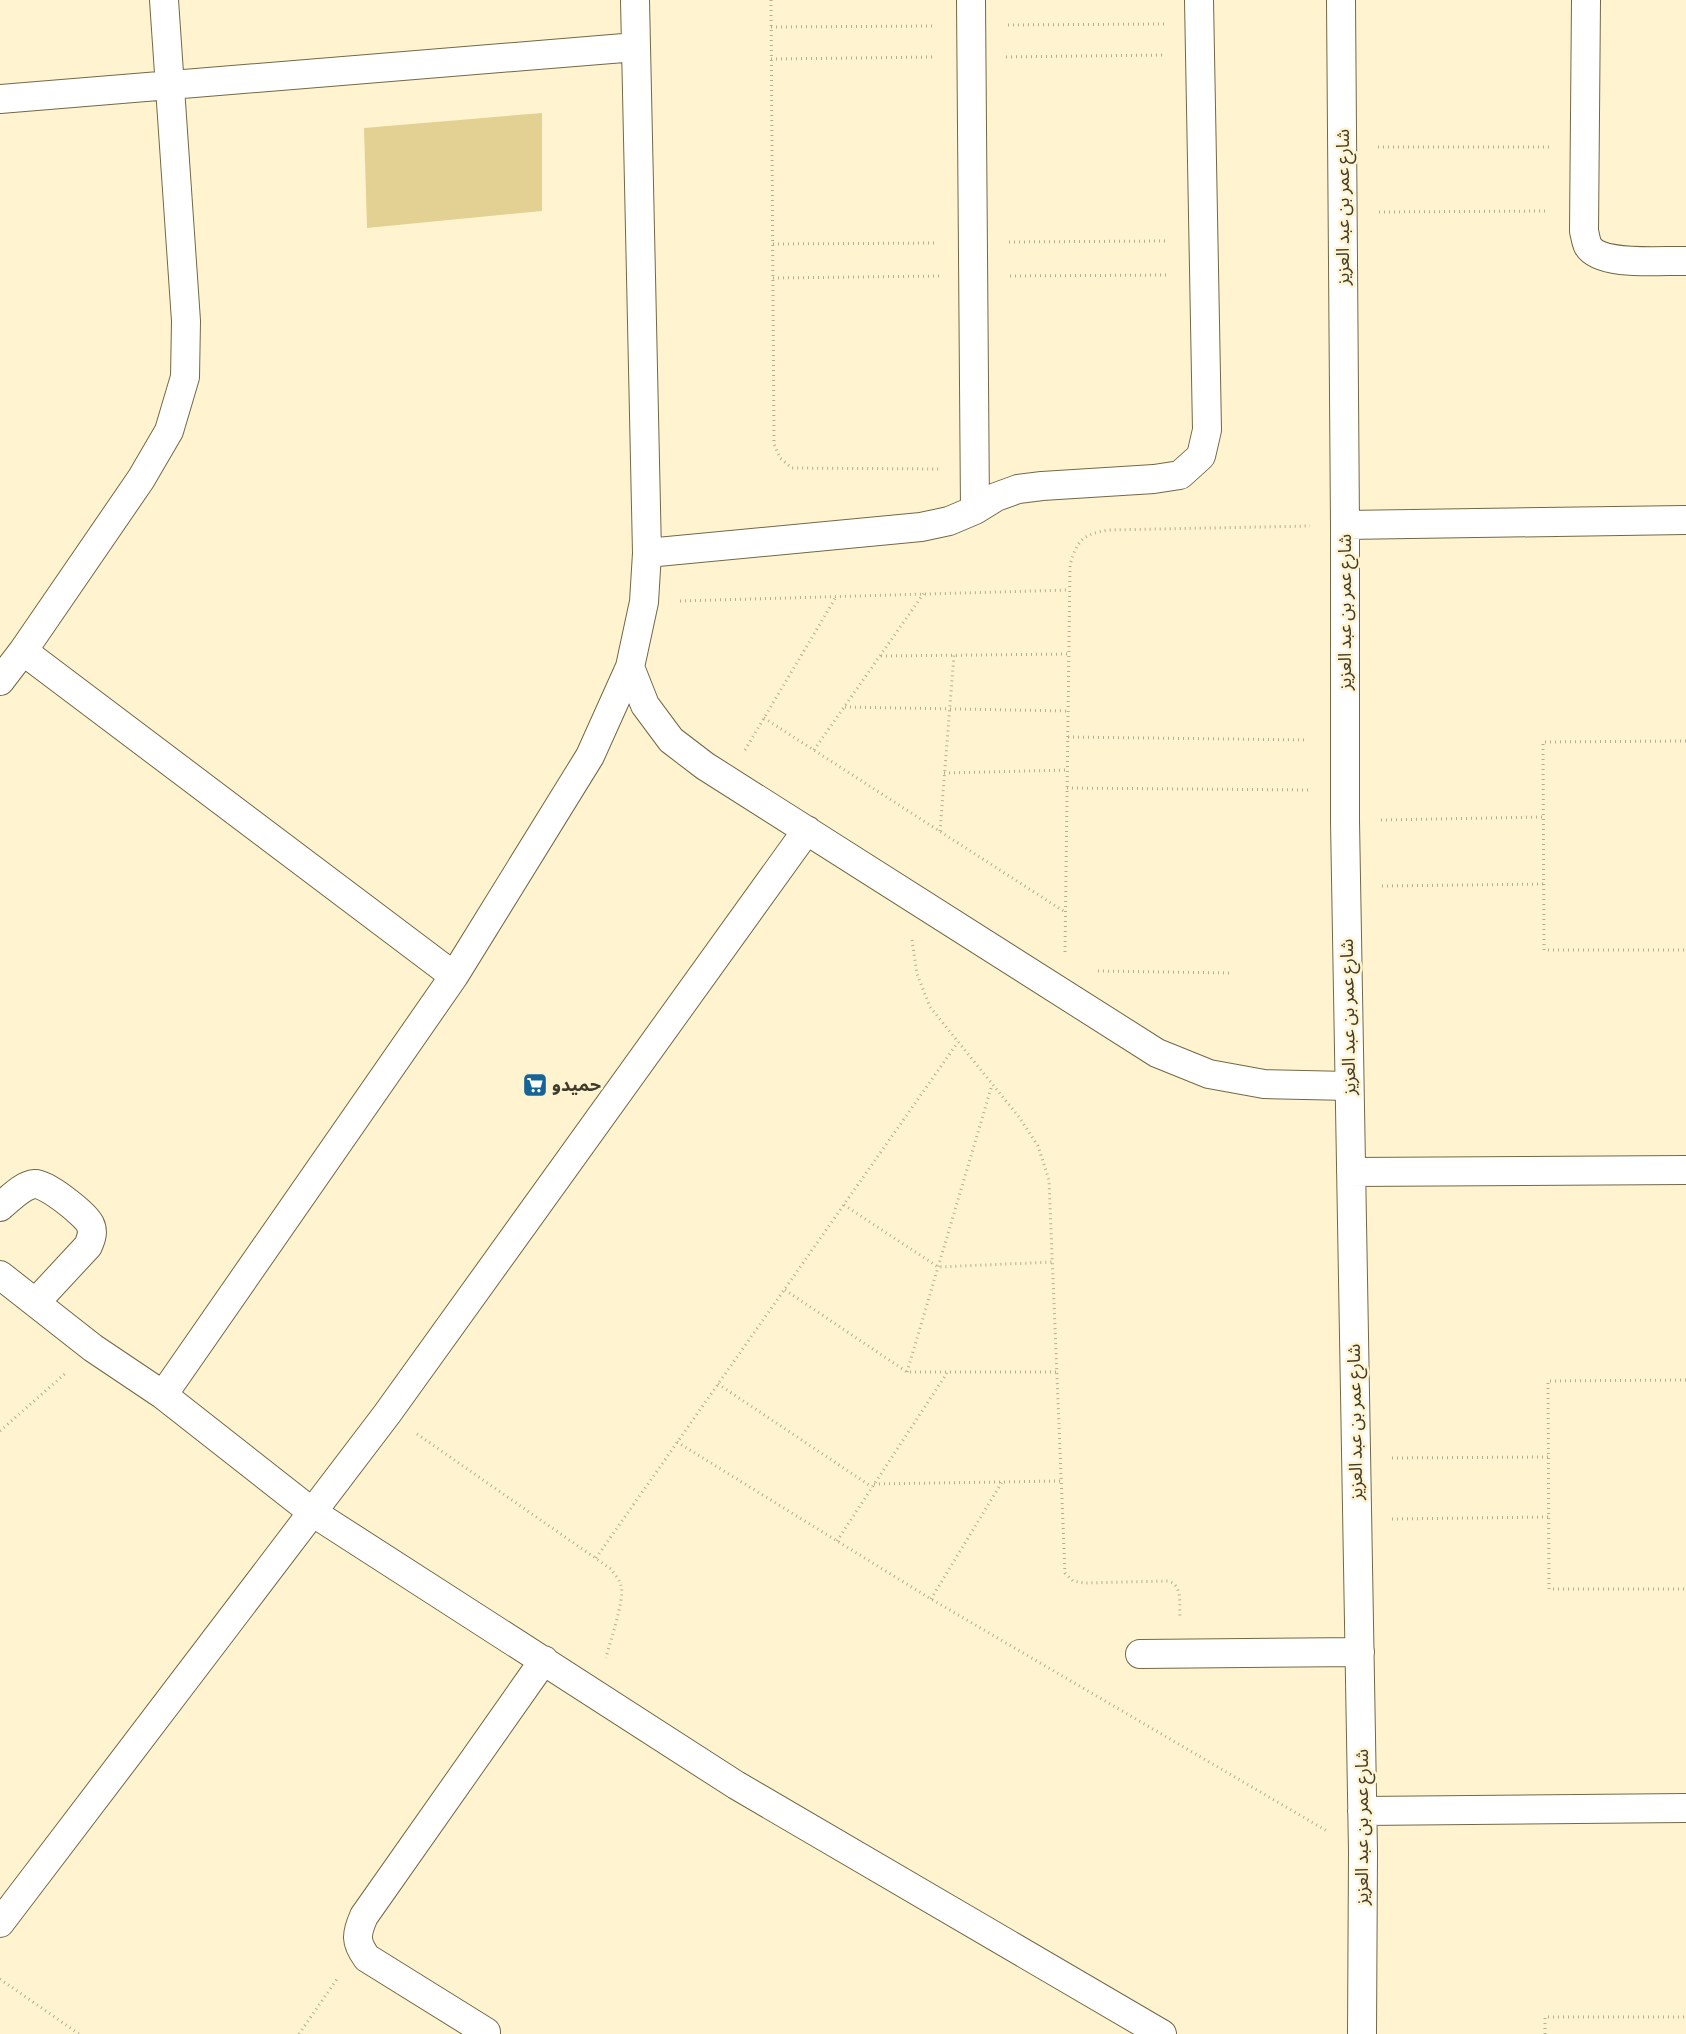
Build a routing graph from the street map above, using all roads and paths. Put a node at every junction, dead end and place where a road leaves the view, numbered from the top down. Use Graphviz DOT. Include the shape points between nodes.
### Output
graph roads {
  1 [pos="164,0"];
  2 [pos="635,0"];
  3 [pos="771,0"];
  4 [pos="971,0"];
  5 [pos="1199,0"];
  6 [pos="1341,0"];
  7 [pos="1586,0"];
  8 [pos="636,47"];
  9 [pos="170,85"];
  10 [pos="0,99"];
  11 [pos="1343,147"];
  12 [pos="1584,147"];
  13 [pos="1584,211"];
  14 [pos="1344,212"];
  15 [pos="1686,261"];
  16 [pos="974,469"];
  17 [pos="975,510"];
  18 [pos="1686,520"];
  19 [pos="1345,525"];
  20 [pos="647,553"];
  21 [pos="1069,590"];
  22 [pos="924,593"];
  23 [pos="837,596"];
  24 [pos="644,602"];
  25 [pos="23,651"];
  26 [pos="1068,654"];
  27 [pos="954,655"];
  28 [pos="880,656"];
  29 [pos="630,667"];
  30 [pos="0,680"];
  31 [pos="845,707"];
  32 [pos="950,709"];
  33 [pos="1068,711"];
  34 [pos="764,718"];
  35 [pos="1068,737"];
  36 [pos="1344,740"];
  37 [pos="1686,741"];
  38 [pos="814,750"];
  39 [pos="1067,770"];
  40 [pos="944,773"];
  41 [pos="727,780"];
  42 [pos="1067,788"];
  43 [pos="1345,791"];
  44 [pos="1543,817"];
  45 [pos="1345,821"];
  46 [pos="807,830"];
  47 [pos="940,831"];
  48 [pos="1544,884"];
  49 [pos="1346,887"];
  50 [pos="914,898"];
  51 [pos="1066,912"];
  52 [pos="1686,950"];
  53 [pos="1232,973"];
  54 [pos="454,976"];
  55 [pos="1065,982"];
  56 [pos="958,1042"];
  57 [pos="992,1084"];
  58 [pos="1349,1086"];
  59 [pos="1686,1170"];
  60 [pos="1351,1172"];
  61 [pos="844,1205"];
  62 [pos="0,1207"];
  63 [pos="1053,1262"];
  64 [pos="938,1267"];
  65 [pos="0,1275"];
  66 [pos="784,1290"];
  67 [pos="36,1302"];
  68 [pos="93,1348"];
  69 [pos="907,1372"];
  70 [pos="947,1372"];
  71 [pos="1056,1372"];
  72 [pos="1686,1380"];
  73 [pos="718,1384"];
  74 [pos="163,1395"];
  75 [pos="387,1414"];
  76 [pos="0,1431"];
  77 [pos="677,1442"];
  78 [pos="1548,1457"];
  79 [pos="1356,1458"];
  80 [pos="1003,1481"];
  81 [pos="1060,1481"];
  82 [pos="873,1486"];
  83 [pos="312,1512"];
  84 [pos="1549,1517"];
  85 [pos="1356,1519"];
  86 [pos="837,1541"];
  87 [pos="596,1558"];
  88 [pos="1686,1589"];
  89 [pos="931,1600"];
  90 [pos="1360,1652"];
  91 [pos="1181,1653"];
  92 [pos="1140,1654"];
  93 [pos="544,1660"];
  94 [pos="596,1694"];
  95 [pos="1686,1808"];
  96 [pos="1362,1811"];
  97 [pos="1363,1852"];
  98 [pos="0,1923"];
  99 [pos="359,1948"];
  100 [pos="0,1979"];
  101 [pos="1686,2017"];
  102 [pos="486,2032"];
  103 [pos="79,2034"];
  104 [pos="299,2034"];
  105 [pos="1162,2034"];
  106 [pos="1362,2034"];
  107 [pos="1545,2034"];
  1 -- 9 [label="street"];
  2 -- 8 [label="street"];
  3 -- 16 [label="path" via="774,444 780,458 792,468"];
  4 -- 16 [label="street"];
  5 -- 17 [label="street" via="1207,430 1200,456 1180,474 1154,480 1018,489"];
  6 -- 11 [label="street, شارع عمر بن عبد العزيز"];
  7 -- 12 [label="street"];
  8 -- 9 [label="street"];
  8 -- 20 [label="street"];
  9 -- 10 [label="street"];
  9 -- 25 [label="street" via="186,321 185,377 169,431 142,480"];
  11 -- 12 [label="path"];
  11 -- 14 [label="street, شارع عمر بن عبد العزيز"];
  12 -- 13 [label="street"];
  13 -- 14 [label="path"];
  13 -- 15 [label="street" via="1588,246 1600,256 1615,260"];
  14 -- 19 [label="street, شارع عمر بن عبد العزيز"];
  16 -- 17 [label="street"];
  17 -- 20 [label="street" via="949,521 921,527"];
  18 -- 19 [label="street"];
  19 -- 21 [label="path" via="1090,533 1075,546"];
  19 -- 36 [label="street, شارع عمر بن عبد العزيز"];
  20 -- 24 [label="street"];
  21 -- 22 [label="path"];
  21 -- 26 [label="path"];
  22 -- 23 [label="path"];
  22 -- 28 [label="path"];
  23 -- 24 [label="path"];
  23 -- 34 [label="path"];
  24 -- 29 [label="street"];
  25 -- 30 [label="street"];
  25 -- 54 [label="street"];
  26 -- 27 [label="path"];
  26 -- 33 [label="path"];
  27 -- 28 [label="path"];
  27 -- 32 [label="path"];
  28 -- 31 [label="path"];
  29 -- 41 [label="street" via="645,705 671,740"];
  29 -- 54 [label="street" via="590,756"];
  31 -- 32 [label="path"];
  31 -- 38 [label="path"];
  32 -- 33 [label="path"];
  32 -- 40 [label="path"];
  33 -- 35 [label="path"];
  34 -- 38 [label="path"];
  34 -- 41 [label="path"];
  35 -- 36 [label="path"];
  35 -- 39 [label="path"];
  36 -- 43 [label="street, شارع عمر بن عبد العزيز"];
  37 -- 44 [label="path" via="1543,742"];
  38 -- 47 [label="path"];
  39 -- 40 [label="path"];
  39 -- 42 [label="path"];
  40 -- 47 [label="path"];
  41 -- 46 [label="street"];
  42 -- 43 [label="path"];
  42 -- 51 [label="path"];
  43 -- 45 [label="street, شارع عمر بن عبد العزيز"];
  44 -- 45 [label="path"];
  44 -- 48 [label="path"];
  45 -- 49 [label="street, شارع عمر بن عبد العزيز"];
  46 -- 50 [label="street"];
  46 -- 75 [label="street"];
  47 -- 51 [label="path"];
  48 -- 49 [label="path"];
  48 -- 52 [label="path" via="1544,950"];
  49 -- 58 [label="street, شارع عمر بن عبد العزيز"];
  50 -- 55 [label="street"];
  50 -- 56 [label="path" via="912,937 917,974 930,1007"];
  51 -- 55 [label="path"];
  53 -- 55 [label="path"];
  54 -- 74 [label="street"];
  55 -- 58 [label="street" via="1157,1053 1209,1074 1264,1084"];
  56 -- 57 [label="path"];
  56 -- 61 [label="path"];
  57 -- 63 [label="path" via="1038,1146 1049,1180"];
  57 -- 64 [label="path"];
  58 -- 60 [label="street, شارع عمر بن عبد العزيز"];
  59 -- 60 [label="street"];
  60 -- 79 [label="street, شارع عمر بن عبد العزيز"];
  61 -- 64 [label="path"];
  61 -- 66 [label="path"];
  62 -- 67 [label="street" via="26,1186 38,1184 84,1216 90,1225 92,1236 88,1246"];
  63 -- 64 [label="path"];
  63 -- 71 [label="path"];
  64 -- 69 [label="path"];
  65 -- 67 [label="street"];
  66 -- 69 [label="path"];
  66 -- 73 [label="path"];
  67 -- 68 [label="street"];
  68 -- 74 [label="street"];
  68 -- 76 [label="path"];
  69 -- 70 [label="path"];
  70 -- 71 [label="path"];
  70 -- 82 [label="path"];
  71 -- 81 [label="path"];
  72 -- 78 [label="path" via="1548,1381"];
  73 -- 77 [label="path"];
  73 -- 82 [label="path"];
  74 -- 83 [label="street"];
  75 -- 83 [label="street"];
  75 -- 87 [label="path"];
  77 -- 86 [label="path"];
  77 -- 87 [label="path"];
  78 -- 79 [label="path"];
  78 -- 84 [label="path"];
  79 -- 85 [label="street, شارع عمر بن عبد العزيز"];
  80 -- 81 [label="path"];
  80 -- 82 [label="path"];
  80 -- 89 [label="path"];
  81 -- 91 [label="path" via="1065,1573 1073,1581 1084,1583 1173,1582 1179,1592"];
  82 -- 86 [label="path"];
  83 -- 93 [label="street"];
  83 -- 98 [label="street"];
  84 -- 85 [label="path"];
  84 -- 88 [label="path" via="1549,1589"];
  85 -- 90 [label="street, شارع عمر بن عبد العزيز"];
  86 -- 89 [label="path"];
  87 -- 94 [label="path" via="611,1569 621,1584 623,1602"];
  89 -- 97 [label="path"];
  90 -- 91 [label="street"];
  90 -- 96 [label="street, شارع عمر بن عبد العزيز"];
  91 -- 92 [label="street"];
  93 -- 94 [label="street"];
  93 -- 99 [label="street" via="364,1916 357,1931"];
  94 -- 105 [label="street" via="736,1785"];
  95 -- 96 [label="street"];
  96 -- 97 [label="street, شارع عمر بن عبد العزيز"];
  97 -- 106 [label="street, شارع عمر بن عبد العزيز"];
  99 -- 102 [label="street" via="366,1958"];
  99 -- 104 [label="path"];
  100 -- 103 [label="path"];
  101 -- 107 [label="path" via="1545,2017"];
}
